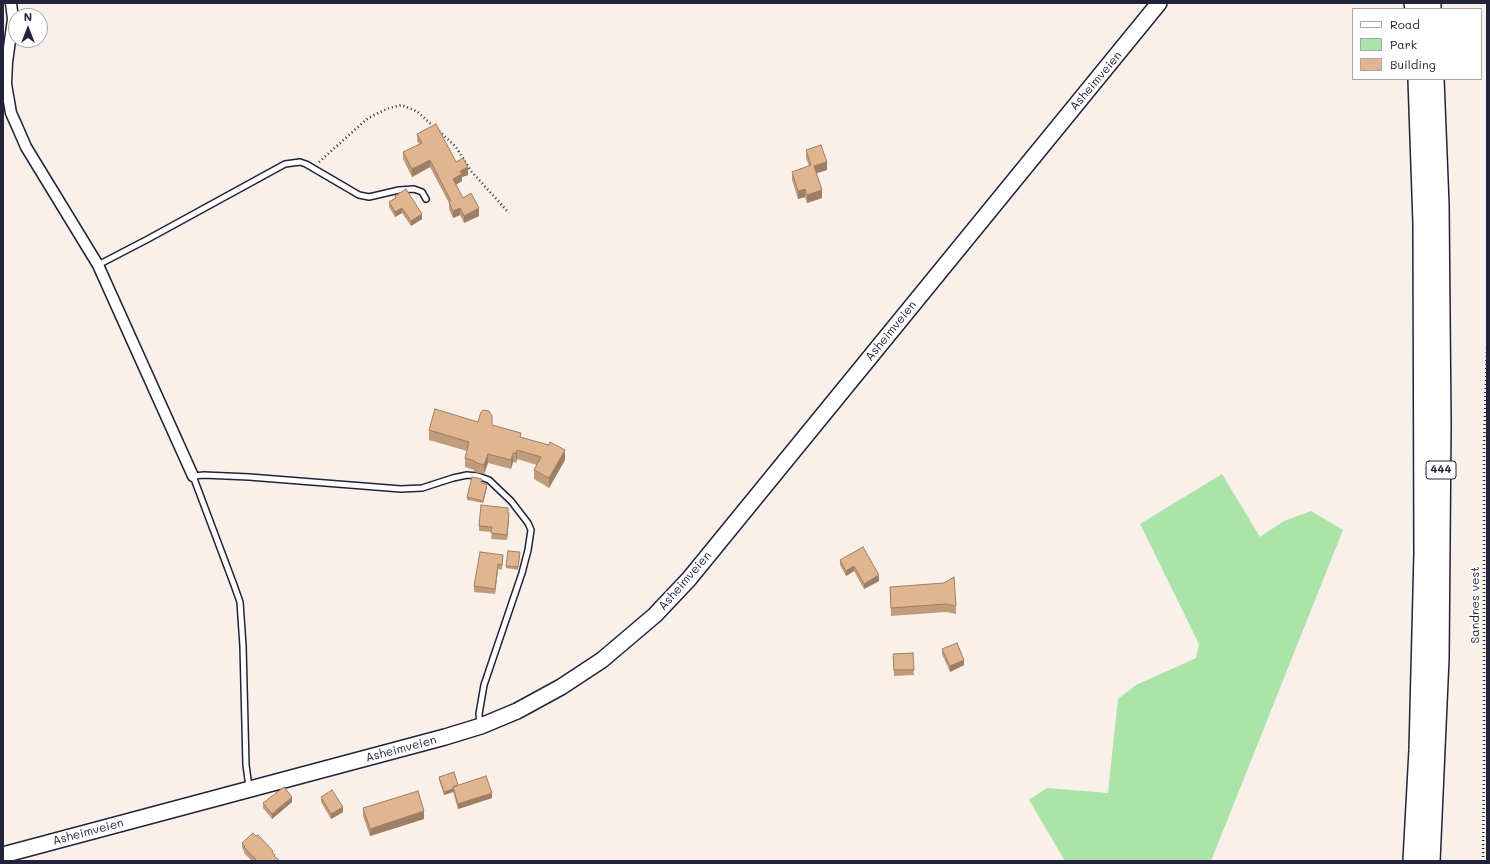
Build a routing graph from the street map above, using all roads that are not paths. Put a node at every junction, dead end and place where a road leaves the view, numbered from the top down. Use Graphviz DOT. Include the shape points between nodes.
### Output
graph roads {
  1 [pos="11,3"];
  2 [pos="1159,3"];
  3 [pos="1418,80"];
  4 [pos="1434,80"];
  5 [pos="426,199"];
  6 [pos="98,265"];
  7 [pos="193,476"];
  8 [pos="481,726"];
  9 [pos="250,789"];
  10 [pos="3,855"];
  11 [pos="1414,861"];
  12 [pos="1430,861"];
  1 -- 6 [label="street" via="13,19 6,84 11,113 26,147"];
  2 -- 8 [label="main road, Asheimveien" via="694,573 660,610 602,660 561,687 517,711"];
  3 -- 11 [label="highway, 444" via="1423,223 1424,554"];
  4 -- 12 [label="highway, 444" via="1439,205 1441,425 1439,658"];
  5 -- 6 [label="lane" via="422,192 414,189 365,197 300,162 285,164"];
  6 -- 7 [label="street"];
  7 -- 8 [label="lane" via="249,477 401,489 422,488 467,475 489,480 510,501 531,530 522,573 481,698"];
  7 -- 9 [label="lane" via="241,610 246,765"];
  8 -- 9 [label="main road, Asheimveien"];
  9 -- 10 [label="main road, Asheimveien"];
}
